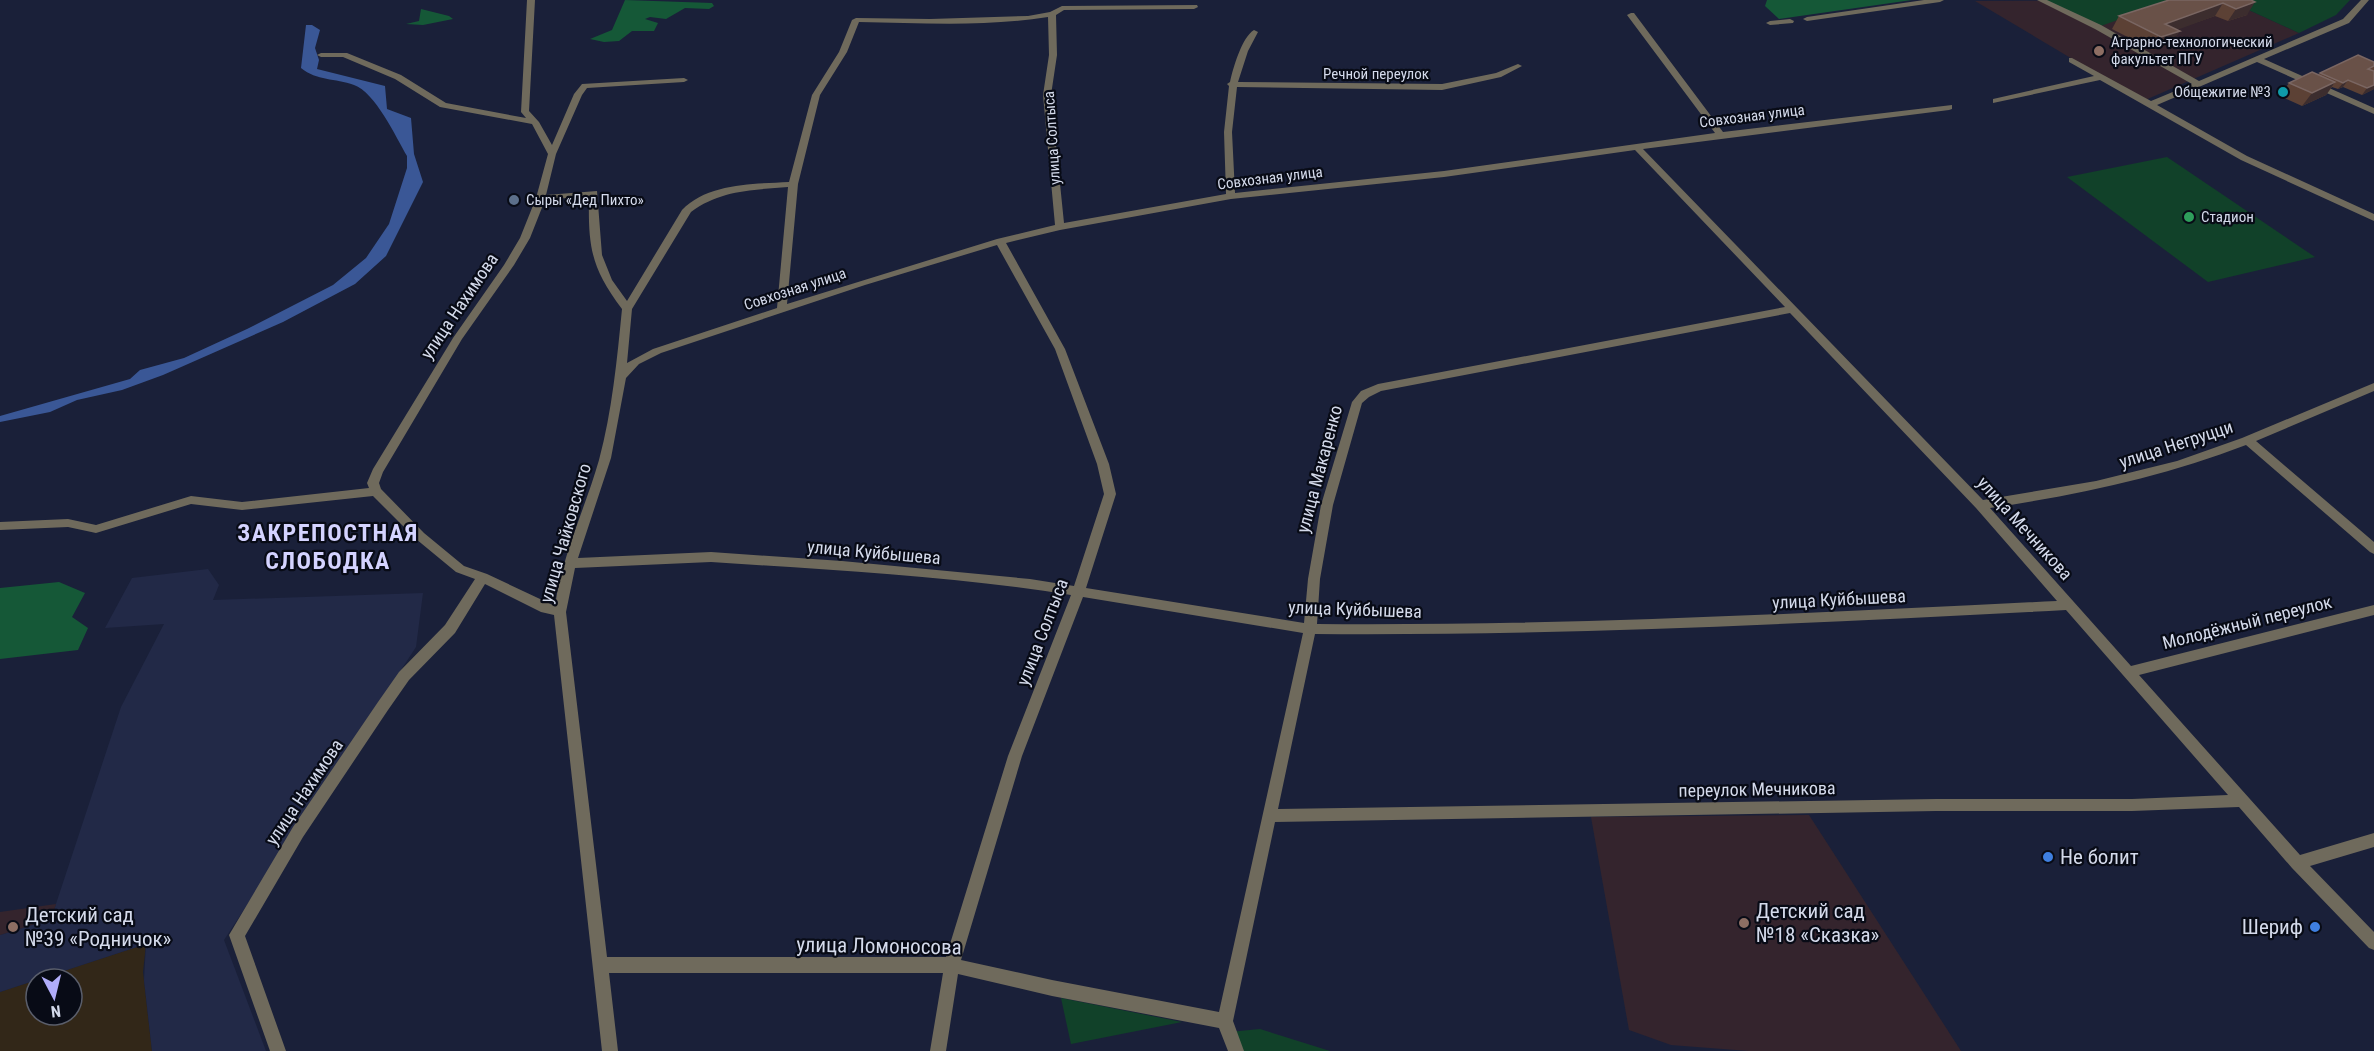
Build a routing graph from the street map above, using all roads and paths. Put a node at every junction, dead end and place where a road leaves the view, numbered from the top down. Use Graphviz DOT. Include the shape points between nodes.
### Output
graph roads {
  1 [pos="531,0"];
  2 [pos="1940,0"];
  3 [pos="2041,0"];
  4 [pos="2366,0"];
  5 [pos="1194,8"];
  6 [pos="1052,14"];
  7 [pos="1631,15"];
  8 [pos="1807,19"];
  9 [pos="1790,21"];
  10 [pos="1770,23"];
  11 [pos="1254,32"];
  12 [pos="321,55"];
  13 [pos="2257,59"];
  14 [pos="2072,60"];
  15 [pos="1518,66"];
  16 [pos="2101,77"];
  17 [pos="684,80"];
  18 [pos="1231,84"];
  19 [pos="2199,84"];
  20 [pos="1996,101"];
  21 [pos="2150,105"];
  22 [pos="1949,107"];
  23 [pos="2374,111"];
  24 [pos="535,122"];
  25 [pos="1721,135"];
  26 [pos="1637,147"];
  27 [pos="552,154"];
  28 [pos="793,184"];
  29 [pos="1232,196"];
  30 [pos="542,198"];
  31 [pos="2374,218"];
  32 [pos="1060,227"];
  33 [pos="1000,241"];
  34 [pos="782,308"];
  35 [pos="627,309"];
  36 [pos="1794,309"];
  37 [pos="620,377"];
  38 [pos="2374,387"];
  39 [pos="2247,439"];
  40 [pos="376,491"];
  41 [pos="1980,505"];
  42 [pos="0,526"];
  43 [pos="2374,549"];
  44 [pos="572,563"];
  45 [pos="483,577"];
  46 [pos="1079,591"];
  47 [pos="2070,605"];
  48 [pos="2374,610"];
  49 [pos="560,612"];
  50 [pos="1310,629"];
  51 [pos="2130,672"];
  52 [pos="2243,801"];
  53 [pos="1271,816"];
  54 [pos="2374,840"];
  55 [pos="2297,862"];
  56 [pos="2374,943"];
  57 [pos="599,965"];
  58 [pos="952,965"];
  59 [pos="1225,1021"];
  60 [pos="278,1051"];
  61 [pos="610,1051"];
  62 [pos="938,1051"];
  63 [pos="1236,1051"];
  1 -- 24 [label="street" via="525,112"];
  2 -- 8 [label="street"];
  3 -- 19 [label="street"];
  4 -- 13 [label="street" via="2346,21"];
  5 -- 6 [label="street" via="1062,8"];
  6 -- 28 [label="street" via="1028,18 856,20 843,52 816,95"];
  6 -- 32 [label="street, улица Солтыса" via="1053,55 1047,95"];
  7 -- 25 [label="street"];
  9 -- 10 [label="street"];
  11 -- 18 [label="street"];
  12 -- 24 [label="street" via="355,59 398,77 443,105"];
  13 -- 19 [label="street"];
  13 -- 23 [label="street"];
  14 -- 16 [label="street"];
  15 -- 18 [label="street, Речной переулок" via="1498,75 1442,87"];
  16 -- 20 [label="street"];
  16 -- 21 [label="street"];
  17 -- 27 [label="street, улица Нахимова" via="585,86"];
  18 -- 29 [label="street" via="1226,140"];
  19 -- 21 [label="street"];
  21 -- 31 [label="street" via="2244,158"];
  22 -- 25 [label="street, Совхозная улица"];
  24 -- 27 [label="street"];
  25 -- 26 [label="street, Совхозная улица"];
  26 -- 29 [label="street, Совхозная улица" via="1444,174"];
  26 -- 36 [label="street, улица Мечникова"];
  27 -- 30 [label="street, улица Нахимова"];
  28 -- 34 [label="street"];
  28 -- 35 [label="street" via="727,191 695,202"];
  29 -- 32 [label="street, Совхозная улица"];
  30 -- 35 [label="street" via="594,194 596,260"];
  30 -- 40 [label="street, улица Нахимова" via="510,266 458,338 377,472 373,483"];
  32 -- 33 [label="street, Совхозная улица"];
  33 -- 34 [label="street, Совхозная улица"];
  33 -- 46 [label="street, улица Солтыса" via="1060,349 1103,464 1110,494"];
  34 -- 37 [label="street, Совхозная улица" via="657,351 635,362"];
  35 -- 37 [label="street, улица Чайковского"];
  36 -- 41 [label="street, улица Мечникова"];
  36 -- 50 [label="street, улица Макаренко" via="1365,393 1357,402 1327,505"];
  37 -- 44 [label="street, улица Чайковского" via="605,458"];
  38 -- 39 [label="street, улица Негруцци"];
  39 -- 41 [label="street, улица Негруцци" via="2208,455 2113,483"];
  39 -- 43 [label="street"];
  40 -- 42 [label="street" via="242,506 191,500 96,529 68,523"];
  40 -- 45 [label="street" via="420,536 460,569"];
  41 -- 47 [label="street, улица Мечникова"];
  44 -- 46 [label="street, улица Куйбышева" via="711,557 842,566"];
  44 -- 49 [label="street, улица Чайковского"];
  45 -- 49 [label="street"];
  45 -- 60 [label="street, улица Нахимова" via="450,629 404,676 298,832 237,935"];
  46 -- 50 [label="street, улица Куйбышева"];
  46 -- 58 [label="street, улица Солтыса" via="1015,756"];
  47 -- 50 [label="street, улица Куйбышева" via="1689,624"];
  47 -- 51 [label="street, улица Мечникова"];
  48 -- 51 [label="street, Молодёжный переулок"];
  49 -- 57 [label="street, улица Чайковского"];
  50 -- 53 [label="street, улица Макаренко"];
  51 -- 52 [label="street, улица Мечникова"];
  52 -- 53 [label="street, переулок Мечникова"];
  52 -- 55 [label="street, улица Мечникова"];
  53 -- 59 [label="street, улица Макаренко"];
  54 -- 55 [label="street"];
  55 -- 56 [label="street, улица Мечникова"];
  57 -- 58 [label="street, улица Ломоносова"];
  57 -- 61 [label="street, улица Чайковского"];
  58 -- 59 [label="street, улица Ломоносова"];
  58 -- 62 [label="street, улица Солтыса"];
  59 -- 63 [label="street"];
}
